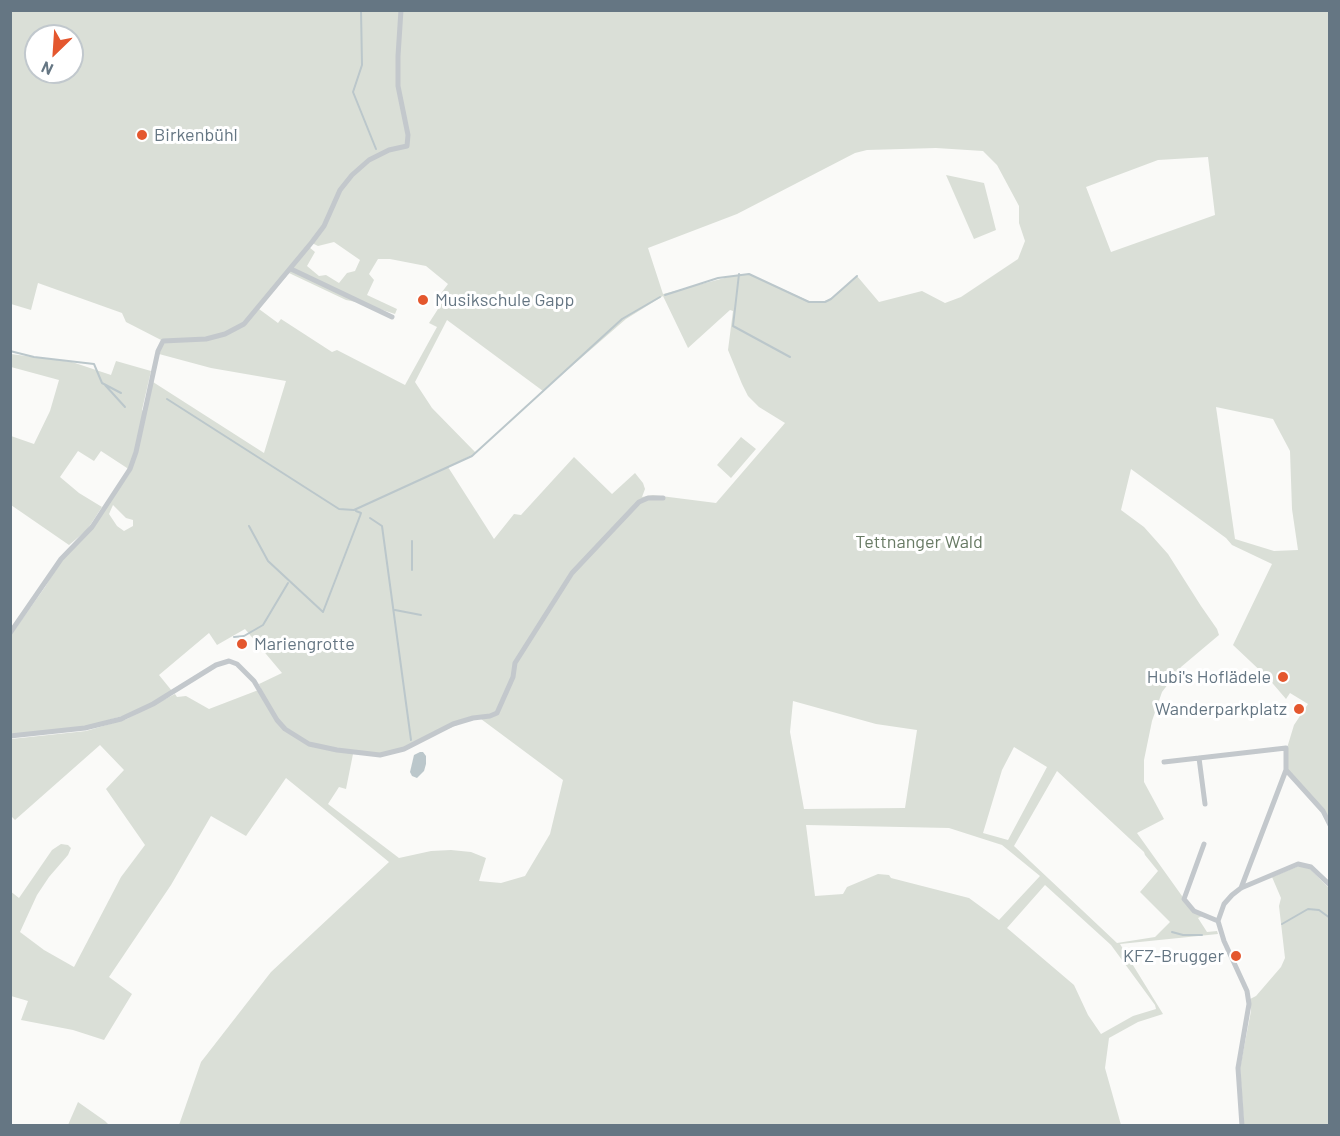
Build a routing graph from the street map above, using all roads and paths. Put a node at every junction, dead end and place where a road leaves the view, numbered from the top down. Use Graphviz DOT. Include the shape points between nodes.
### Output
graph roads {
  1 [pos="401,10"];
  2 [pos="291,269"];
  3 [pos="392,316"];
  4 [pos="663,498"];
  5 [pos="10,633"];
  6 [pos="10,736"];
  7 [pos="1199,758"];
  8 [pos="1164,762"];
  9 [pos="1286,770"];
  10 [pos="1205,804"];
  11 [pos="1329,825"];
  12 [pos="1204,844"];
  13 [pos="1329,885"];
  14 [pos="1241,888"];
  15 [pos="1218,921"];
  16 [pos="1242,1125"];
  1 -- 2 [label="street" via="398,86 407,146 369,160 352,175 340,190 324,226"];
  2 -- 3 [label="street"];
  2 -- 5 [label="street" via="244,324 206,339 160,344 130,469"];
  4 -- 6 [label="street" via="639,502 572,573 514,663 513,677 497,712 453,724 404,749 380,755 303,742 277,720 258,687 233,662 204,672 121,719 84,728"];
  7 -- 8 [label="street"];
  7 -- 9 [label="street" via="1286,748"];
  7 -- 10 [label="street"];
  9 -- 11 [label="street" via="1323,811"];
  9 -- 14 [label="street"];
  12 -- 15 [label="street" via="1184,899 1194,910"];
  13 -- 14 [label="street" via="1303,864 1292,865"];
  14 -- 15 [label="street" via="1224,904"];
  15 -- 16 [label="street" via="1249,1004 1238,1068"];
}
